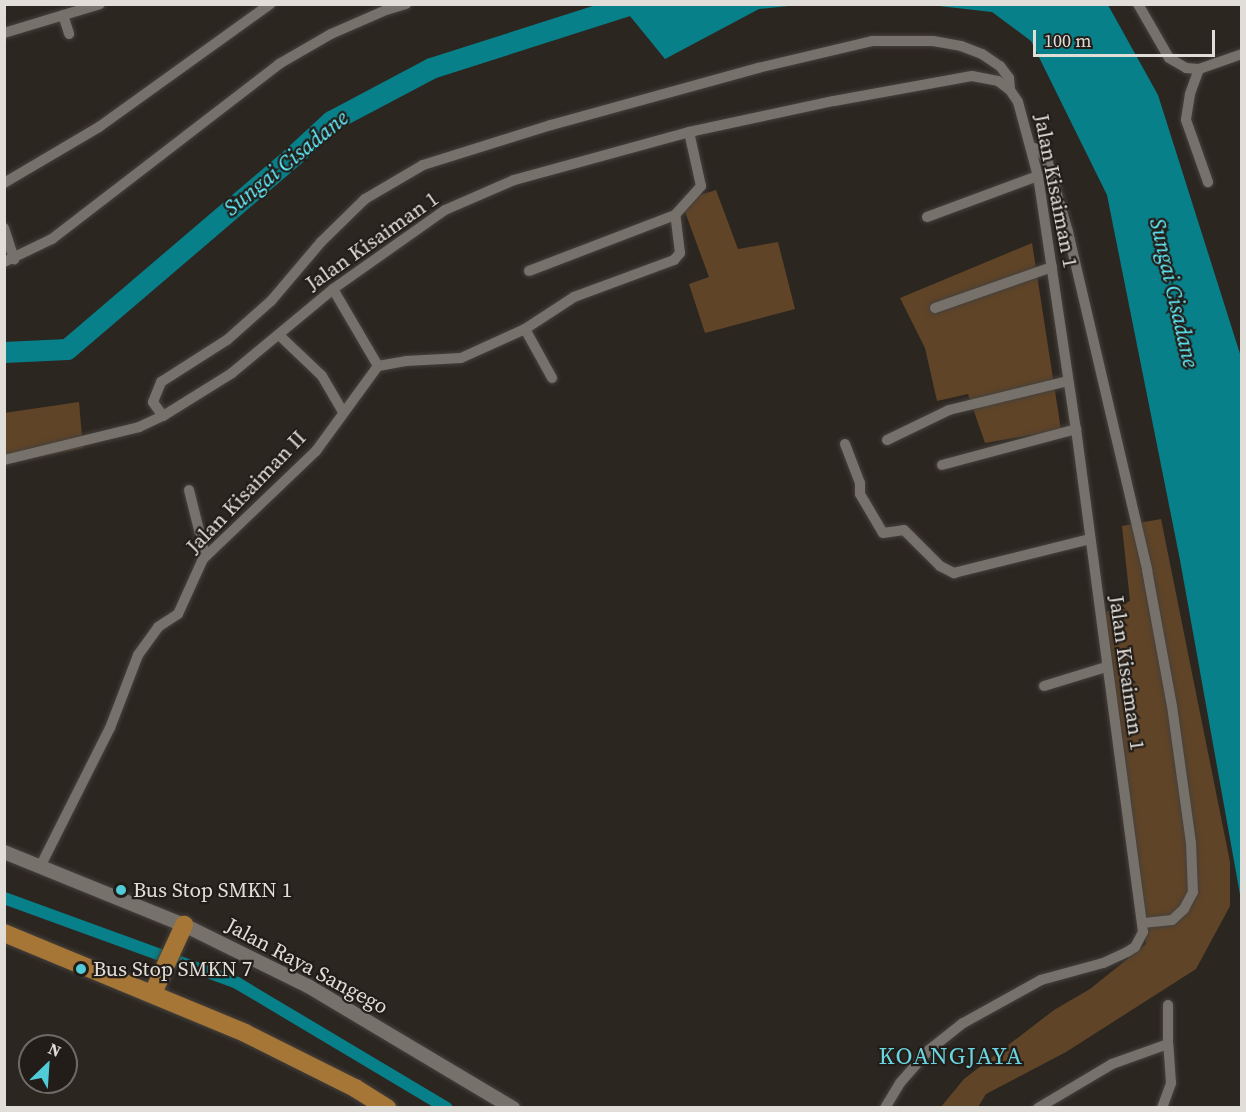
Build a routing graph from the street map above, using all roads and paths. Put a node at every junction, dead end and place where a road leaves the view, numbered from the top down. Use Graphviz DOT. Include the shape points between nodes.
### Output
graph roads {
  1 [pos="100,4"];
  2 [pos="406,4"];
  3 [pos="1138,4"];
  4 [pos="269,5"];
  5 [pos="63,15"];
  6 [pos="4,33"];
  7 [pos="69,34"];
  8 [pos="1242,54"];
  9 [pos="1199,69"];
  10 [pos="1010,90"];
  11 [pos="689,132"];
  12 [pos="1031,147"];
  13 [pos="1038,176"];
  14 [pos="1208,182"];
  15 [pos="4,183"];
  16 [pos="675,215"];
  17 [pos="927,217"];
  18 [pos="4,228"];
  19 [pos="9,261"];
  20 [pos="1052,267"];
  21 [pos="529,270"];
  22 [pos="333,289"];
  23 [pos="935,308"];
  24 [pos="525,329"];
  25 [pos="279,335"];
  26 [pos="378,366"];
  27 [pos="552,378"];
  28 [pos="1068,381"];
  29 [pos="342,412"];
  30 [pos="163,416"];
  31 [pos="1076,429"];
  32 [pos="888,440"];
  33 [pos="845,444"];
  34 [pos="4,460"];
  35 [pos="942,465"];
  36 [pos="189,490"];
  37 [pos="1090,538"];
  38 [pos="204,560"];
  39 [pos="1106,668"];
  40 [pos="1044,686"];
  41 [pos="4,852"];
  42 [pos="41,865"];
  43 [pos="1142,923"];
  44 [pos="183,928"];
  45 [pos="4,933"];
  46 [pos="155,989"];
  47 [pos="1168,1005"];
  48 [pos="1168,1044"];
  49 [pos="387,1107"];
  50 [pos="513,1107"];
  51 [pos="885,1107"];
  52 [pos="1040,1107"];
  53 [pos="1162,1107"];
  1 -- 5 [label="street"];
  2 -- 19 [label="street" via="331,34 279,64 52,239"];
  3 -- 9 [label="street" via="1169,58 1186,68"];
  4 -- 15 [label="street" via="99,127"];
  5 -- 6 [label="street"];
  5 -- 7 [label="street"];
  8 -- 9 [label="street"];
  9 -- 14 [label="street" via="1186,120"];
  10 -- 11 [label="street, Jalan Kisaiman 1" via="998,81 972,75"];
  10 -- 12 [label="street, Jalan Kisaiman 1" via="1018,102"];
  10 -- 30 [label="street" via="1009,78 1000,66 961,46 933,41 872,41 551,125 423,165 365,199 321,242 271,301 227,340 161,382 153,402"];
  11 -- 16 [label="street" via="702,186"];
  11 -- 22 [label="street, Jalan Kisaiman 1" via="494,188 445,210"];
  12 -- 13 [label="street, Jalan Kisaiman 1"];
  12 -- 43 [label="street" via="1040,150 1048,163 1068,232 1147,570 1172,706 1191,843 1193,892 1172,920"];
  13 -- 17 [label="street"];
  13 -- 20 [label="street, Jalan Kisaiman 1"];
  16 -- 21 [label="street"];
  16 -- 24 [label="street" via="680,253 674,260 574,297"];
  18 -- 19 [label="street"];
  20 -- 23 [label="street"];
  20 -- 28 [label="street, Jalan Kisaiman 1"];
  22 -- 25 [label="street, Jalan Kisaiman 1"];
  22 -- 26 [label="street"];
  24 -- 26 [label="street" via="461,358"];
  24 -- 27 [label="street"];
  25 -- 29 [label="street" via="322,376"];
  25 -- 30 [label="street, Jalan Kisaiman 1" via="232,373"];
  26 -- 29 [label="street, Jalan Kisaiman II"];
  28 -- 31 [label="street, Jalan Kisaiman 1"];
  28 -- 32 [label="street" via="949,410"];
  29 -- 38 [label="street, Jalan Kisaiman II" via="316,451"];
  30 -- 34 [label="street, Jalan Kisaiman 1" via="129,430"];
  31 -- 35 [label="street"];
  31 -- 37 [label="street, Jalan Kisaiman 1"];
  33 -- 37 [label="street" via="860,483 860,494 883,533 904,530 940,566 954,573"];
  36 -- 38 [label="street"];
  37 -- 39 [label="street, Jalan Kisaiman 1"];
  38 -- 42 [label="street, Jalan Kisaiman II" via="178,614 158,627 138,655 110,728"];
  39 -- 40 [label="street"];
  39 -- 43 [label="street, Jalan Kisaiman 1"];
  41 -- 42 [label="street, Jalan Raya Sangego"];
  42 -- 44 [label="street, Jalan Raya Sangego"];
  43 -- 51 [label="street, Jalan Kisaiman 1" via="1139,940 1127,952 1103,963 1041,980 963,1023 929,1050"];
  44 -- 46 [label="main road"];
  44 -- 50 [label="street, Jalan Raya Sangego" via="308,986"];
  45 -- 46 [label="main road"];
  46 -- 49 [label="main road"];
  47 -- 48 [label="street"];
  48 -- 52 [label="street" via="1112,1064"];
  48 -- 53 [label="street" via="1171,1083"];
}
